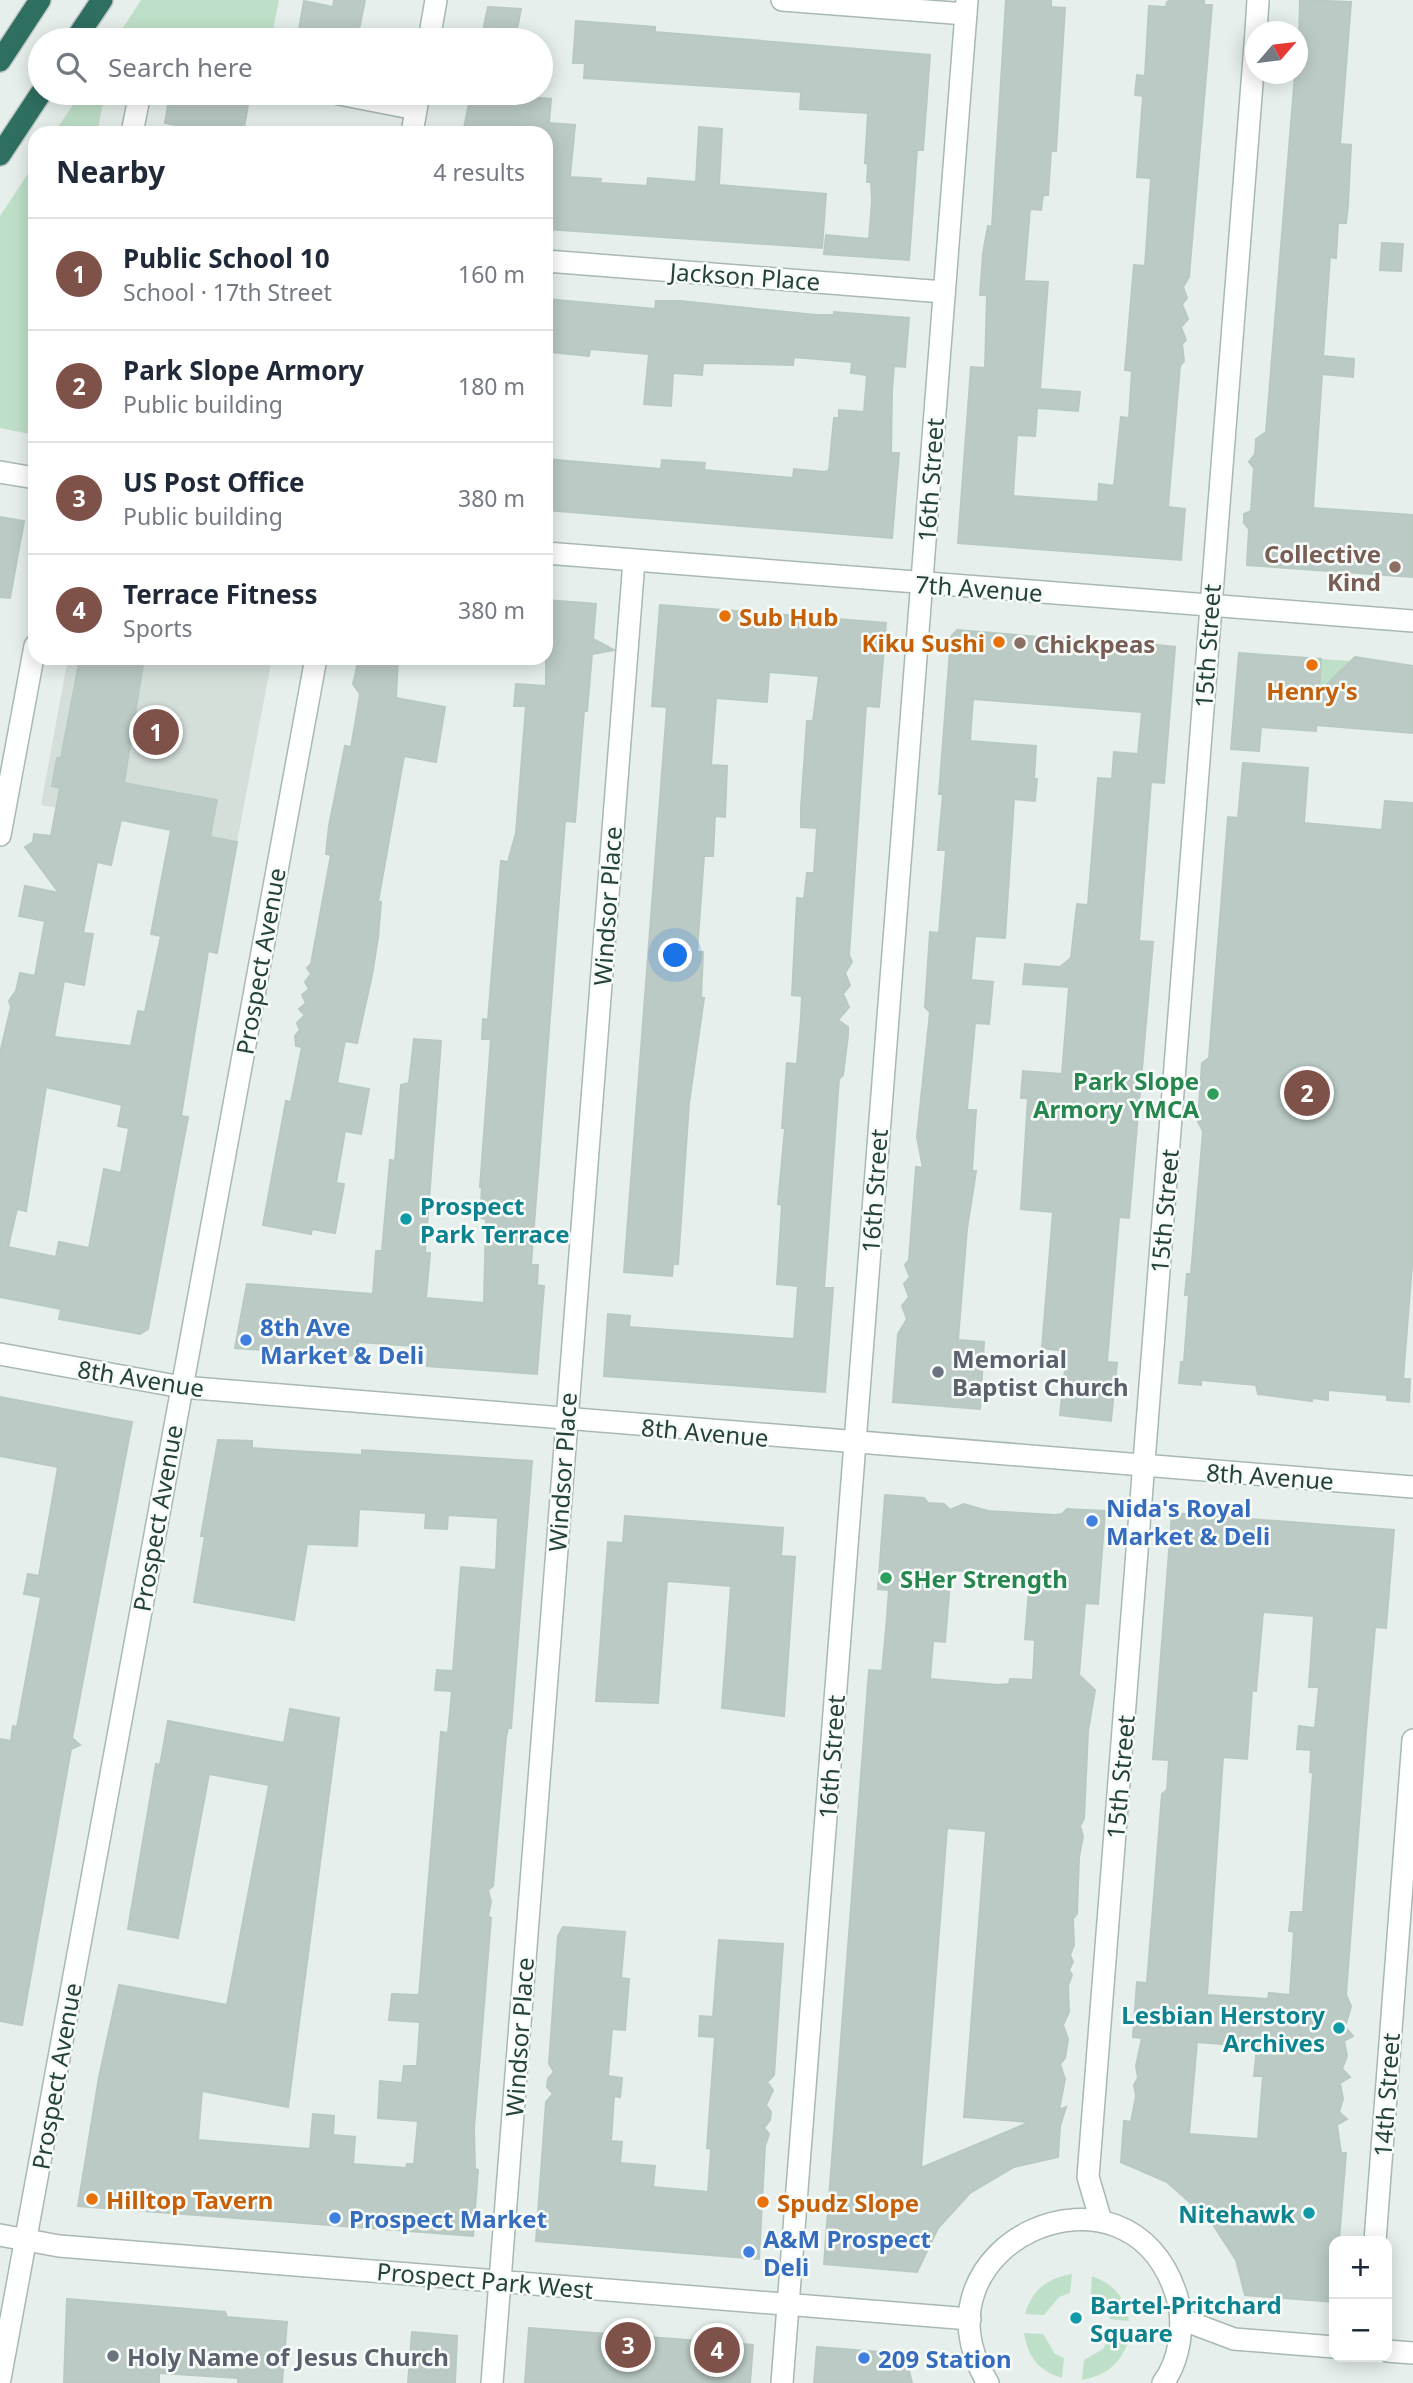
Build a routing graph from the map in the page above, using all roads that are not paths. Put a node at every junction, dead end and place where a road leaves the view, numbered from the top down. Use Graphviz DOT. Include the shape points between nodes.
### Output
graph roads {
  1 [pos="40,0"];
  2 [pos="102,0"];
  3 [pos="436,0"];
  4 [pos="782,0"];
  5 [pos="1258,0"];
  6 [pos="966,7"];
  7 [pos="1256,21"];
  8 [pos="83,28"];
  9 [pos="431,28"];
  10 [pos="0,61"];
  11 [pos="1251,84"];
  12 [pos="33,105"];
  13 [pos="138,105"];
  14 [pos="417,105"];
  15 [pos="133,126"];
  16 [pos="413,126"];
  17 [pos="0,155"];
  18 [pos="553,262"];
  19 [pos="944,292"];
  20 [pos="0,472"];
  21 [pos="28,477"];
  22 [pos="553,553"];
  23 [pos="634,561"];
  24 [pos="921,583"];
  25 [pos="1210,606"];
  26 [pos="1413,621"];
  27 [pos="31,665"];
  28 [pos="315,665"];
  29 [pos="0,835"];
  30 [pos="0,1354"];
  31 [pos="182,1387"];
  32 [pos="566,1421"];
  33 [pos="855,1444"];
  34 [pos="1143,1466"];
  35 [pos="1413,1487"];
  36 [pos="1413,1740"];
  37 [pos="1101,2221"];
  38 [pos="0,2235"];
  39 [pos="1375,2236"];
  40 [pos="26,2240"];
  41 [pos="500,2282"];
  42 [pos="789,2305"];
  43 [pos="970,2319"];
  44 [pos="1181,2319"];
  45 [pos="1329,2347"];
  46 [pos="1392,2351"];
  47 [pos="1413,2353"];
  48 [pos="0,2379"];
  49 [pos="492,2383"];
  50 [pos="782,2383"];
  51 [pos="988,2383"];
  52 [pos="1163,2383"];
  1 -- 10 [label="highway"];
  2 -- 8 [label="highway"];
  3 -- 9 [label="street"];
  4 -- 6 [label="street"];
  5 -- 7 [label="street, 15th Street"];
  6 -- 19 [label="street, 16th Street"];
  11 -- 25 [label="street, 15th Street"];
  12 -- 17 [label="highway"];
  13 -- 15 [label="street"];
  14 -- 16 [label="street"];
  18 -- 19 [label="street, Jackson Place"];
  19 -- 24 [label="street, 16th Street"];
  20 -- 21 [label="street"];
  22 -- 23 [label="street, 7th Avenue"];
  23 -- 24 [label="street, 7th Avenue"];
  23 -- 32 [label="street, Windsor Place"];
  24 -- 25 [label="street, 7th Avenue"];
  24 -- 33 [label="street, 16th Street"];
  25 -- 26 [label="street, 7th Avenue"];
  25 -- 34 [label="street, 15th Street"];
  27 -- 29 [label="street"];
  28 -- 31 [label="street, Prospect Avenue"];
  30 -- 31 [label="street, 8th Avenue"];
  31 -- 32 [label="street, 8th Avenue"];
  31 -- 40 [label="street, Prospect Avenue"];
  32 -- 33 [label="street, 8th Avenue"];
  32 -- 41 [label="street, Windsor Place"];
  33 -- 34 [label="street, 8th Avenue"];
  33 -- 42 [label="street, 16th Street"];
  34 -- 35 [label="street, 8th Avenue"];
  34 -- 37 [label="street, 15th Street" via="1088,2177"];
  36 -- 39 [label="street, 14th Street"];
  37 -- 43 [label="street" via="1069,2218 1018,2235 984,2272"];
  37 -- 44 [label="street" via="1123,2230 1153,2252 1173,2283"];
  38 -- 40 [label="street, Prospect Park West"];
  40 -- 41 [label="street, Prospect Park West"];
  40 -- 48 [label="street, Prospect Avenue"];
  41 -- 42 [label="street, Prospect Park West"];
  41 -- 49 [label="street, Windsor Place"];
  42 -- 43 [label="street, Prospect Park West"];
  42 -- 50 [label="street, 16th Street"];
  43 -- 51 [label="street" via="974,2353"];
  44 -- 45 [label="street" via="1234,2339"];
  44 -- 52 [label="street" via="1179,2347"];
  46 -- 47 [label="street"];
}
